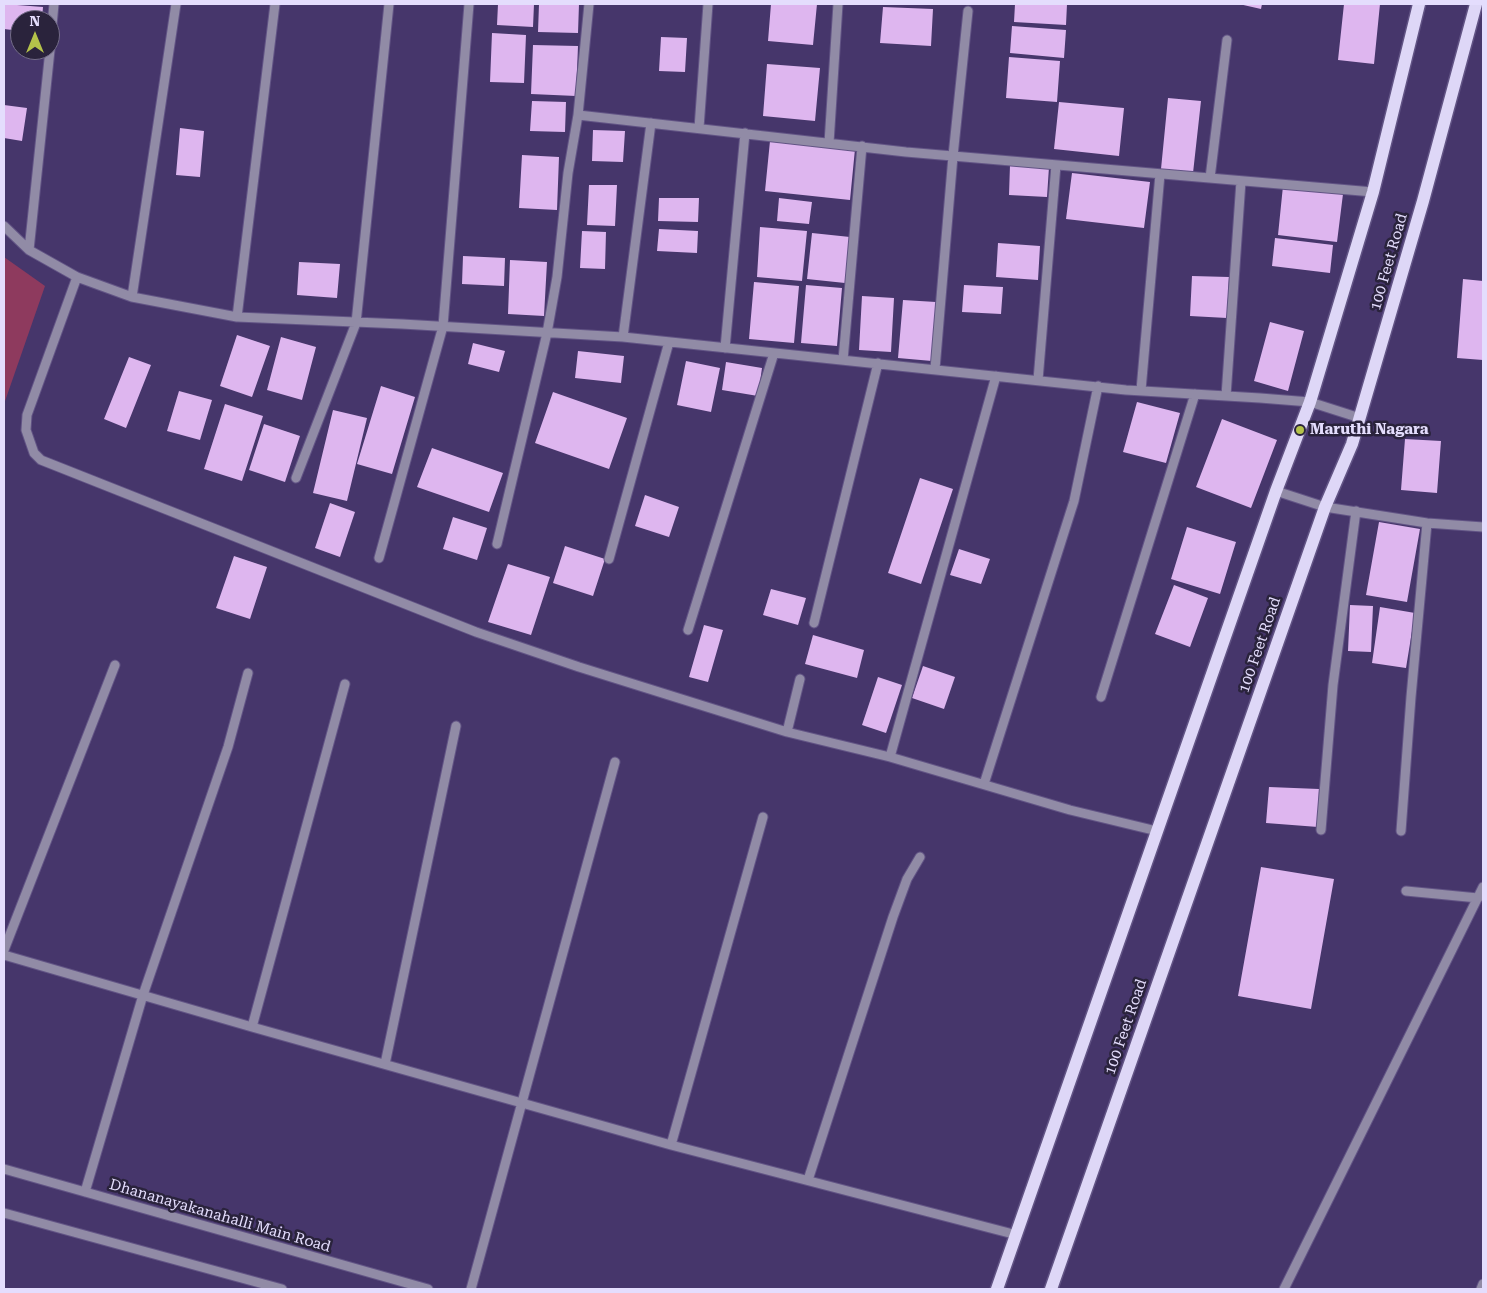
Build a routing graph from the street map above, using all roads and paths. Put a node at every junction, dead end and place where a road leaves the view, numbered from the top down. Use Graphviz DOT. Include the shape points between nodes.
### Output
graph roads {
  1 [pos="176,4"];
  2 [pos="275,4"];
  3 [pos="389,4"];
  4 [pos="469,4"];
  5 [pos="589,4"];
  6 [pos="708,4"];
  7 [pos="838,4"];
  8 [pos="1419,4"];
  9 [pos="1476,4"];
  10 [pos="968,11"];
  11 [pos="1228,40"];
  12 [pos="49,60"];
  13 [pos="578,115"];
  14 [pos="651,123"];
  15 [pos="699,128"];
  16 [pos="744,133"];
  17 [pos="830,143"];
  18 [pos="862,146"];
  19 [pos="953,156"];
  20 [pos="1056,165"];
  21 [pos="1160,174"];
  22 [pos="1210,178"];
  23 [pos="1240,181"];
  24 [pos="1372,192"];
  25 [pos="4,226"];
  26 [pos="29,250"];
  27 [pos="77,277"];
  28 [pos="132,297"];
  29 [pos="237,317"];
  30 [pos="356,323"];
  31 [pos="443,326"];
  32 [pos="547,333"];
  33 [pos="623,337"];
  34 [pos="668,342"];
  35 [pos="725,348"];
  36 [pos="774,353"];
  37 [pos="842,360"];
  38 [pos="878,363"];
  39 [pos="935,369"];
  40 [pos="996,376"];
  41 [pos="1038,380"];
  42 [pos="1098,386"];
  43 [pos="1141,390"];
  44 [pos="1195,394"];
  45 [pos="1226,396"];
  46 [pos="1310,402"];
  47 [pos="1360,418"];
  48 [pos="296,478"];
  49 [pos="1276,491"];
  50 [pos="1325,507"];
  51 [pos="1356,511"];
  52 [pos="1427,523"];
  53 [pos="1483,527"];
  54 [pos="497,544"];
  55 [pos="379,558"];
  56 [pos="609,559"];
  57 [pos="814,623"];
  58 [pos="688,630"];
  59 [pos="115,665"];
  60 [pos="248,673"];
  61 [pos="800,679"];
  62 [pos="345,684"];
  63 [pos="1102,697"];
  64 [pos="456,726"];
  65 [pos="786,732"];
  66 [pos="890,757"];
  67 [pos="615,762"];
  68 [pos="984,784"];
  69 [pos="763,817"];
  70 [pos="1321,830"];
  71 [pos="1158,831"];
  72 [pos="1402,831"];
  73 [pos="920,857"];
  74 [pos="1483,887"];
  75 [pos="1406,891"];
  76 [pos="1478,898"];
  77 [pos="4,950"];
  78 [pos="4,955"];
  79 [pos="143,995"];
  80 [pos="252,1027"];
  81 [pos="385,1064"];
  82 [pos="523,1103"];
  83 [pos="671,1145"];
  84 [pos="4,1169"];
  85 [pos="808,1180"];
  86 [pos="85,1192"];
  87 [pos="4,1214"];
  88 [pos="1017,1235"];
  89 [pos="1483,1284"];
  90 [pos="282,1289"];
  91 [pos="428,1289"];
  92 [pos="471,1289"];
  93 [pos="997,1289"];
  94 [pos="1051,1289"];
  95 [pos="1284,1289"];
  96 [pos="1481,1289"];
  1 -- 28 [label="street"];
  2 -- 29 [label="street"];
  3 -- 30 [label="street"];
  4 -- 31 [label="street"];
  5 -- 13 [label="street"];
  6 -- 15 [label="street"];
  7 -- 17 [label="street"];
  8 -- 24 [label="main road"];
  9 -- 47 [label="main road, 100 Feet Road"];
  10 -- 19 [label="street"];
  11 -- 22 [label="street"];
  12 -- 26 [label="street"];
  13 -- 14 [label="street"];
  13 -- 32 [label="street"];
  14 -- 15 [label="street"];
  14 -- 33 [label="street"];
  15 -- 16 [label="street"];
  16 -- 17 [label="street"];
  16 -- 35 [label="street"];
  17 -- 18 [label="street"];
  18 -- 19 [label="street"];
  18 -- 37 [label="street"];
  19 -- 20 [label="street"];
  19 -- 39 [label="street"];
  20 -- 21 [label="street"];
  20 -- 41 [label="street"];
  21 -- 22 [label="street"];
  21 -- 43 [label="street"];
  22 -- 23 [label="street"];
  23 -- 24 [label="street"];
  23 -- 45 [label="street"];
  24 -- 46 [label="main road"];
  25 -- 26 [label="street"];
  26 -- 27 [label="street"];
  27 -- 28 [label="street"];
  27 -- 65 [label="street" via="26,415 28,437 40,460 476,632"];
  28 -- 29 [label="street"];
  29 -- 30 [label="street"];
  30 -- 31 [label="street"];
  30 -- 48 [label="street"];
  31 -- 32 [label="street"];
  31 -- 55 [label="street"];
  32 -- 33 [label="street"];
  32 -- 54 [label="street"];
  33 -- 34 [label="street"];
  34 -- 35 [label="street"];
  34 -- 56 [label="street"];
  35 -- 36 [label="street"];
  36 -- 37 [label="street"];
  36 -- 58 [label="street"];
  37 -- 38 [label="street"];
  38 -- 39 [label="street"];
  38 -- 57 [label="street"];
  39 -- 40 [label="street"];
  40 -- 41 [label="street"];
  40 -- 66 [label="street"];
  41 -- 42 [label="street"];
  42 -- 43 [label="street"];
  42 -- 68 [label="street" via="1074,501"];
  43 -- 44 [label="street"];
  44 -- 45 [label="street"];
  44 -- 63 [label="street"];
  45 -- 46 [label="street"];
  46 -- 47 [label="street"];
  46 -- 49 [label="main road"];
  47 -- 50 [label="main road, 100 Feet Road"];
  49 -- 50 [label="street"];
  49 -- 71 [label="main road"];
  50 -- 51 [label="street"];
  50 -- 94 [label="main road, 100 Feet Road"];
  51 -- 52 [label="street"];
  51 -- 70 [label="street" via="1333,685"];
  52 -- 53 [label="street"];
  52 -- 72 [label="street"];
  59 -- 77 [label="street"];
  60 -- 79 [label="street" via="228,747"];
  61 -- 65 [label="street"];
  62 -- 80 [label="street"];
  64 -- 81 [label="street"];
  65 -- 66 [label="street"];
  66 -- 68 [label="street"];
  67 -- 82 [label="street"];
  68 -- 71 [label="street" via="1070,810"];
  69 -- 83 [label="street"];
  71 -- 88 [label="main road"];
  73 -- 85 [label="street" via="893,917"];
  74 -- 76 [label="street"];
  75 -- 76 [label="street"];
  76 -- 95 [label="street"];
  78 -- 79 [label="street"];
  79 -- 80 [label="street"];
  79 -- 86 [label="street"];
  80 -- 81 [label="street"];
  81 -- 82 [label="street"];
  82 -- 83 [label="street"];
  82 -- 92 [label="street"];
  83 -- 85 [label="street"];
  84 -- 86 [label="street, Dhananayakanahalli Main Road"];
  85 -- 88 [label="street"];
  86 -- 91 [label="street, Dhananayakanahalli Main Road"];
  87 -- 90 [label="street"];
  88 -- 93 [label="main road"];
  89 -- 96 [label="street"];
}
